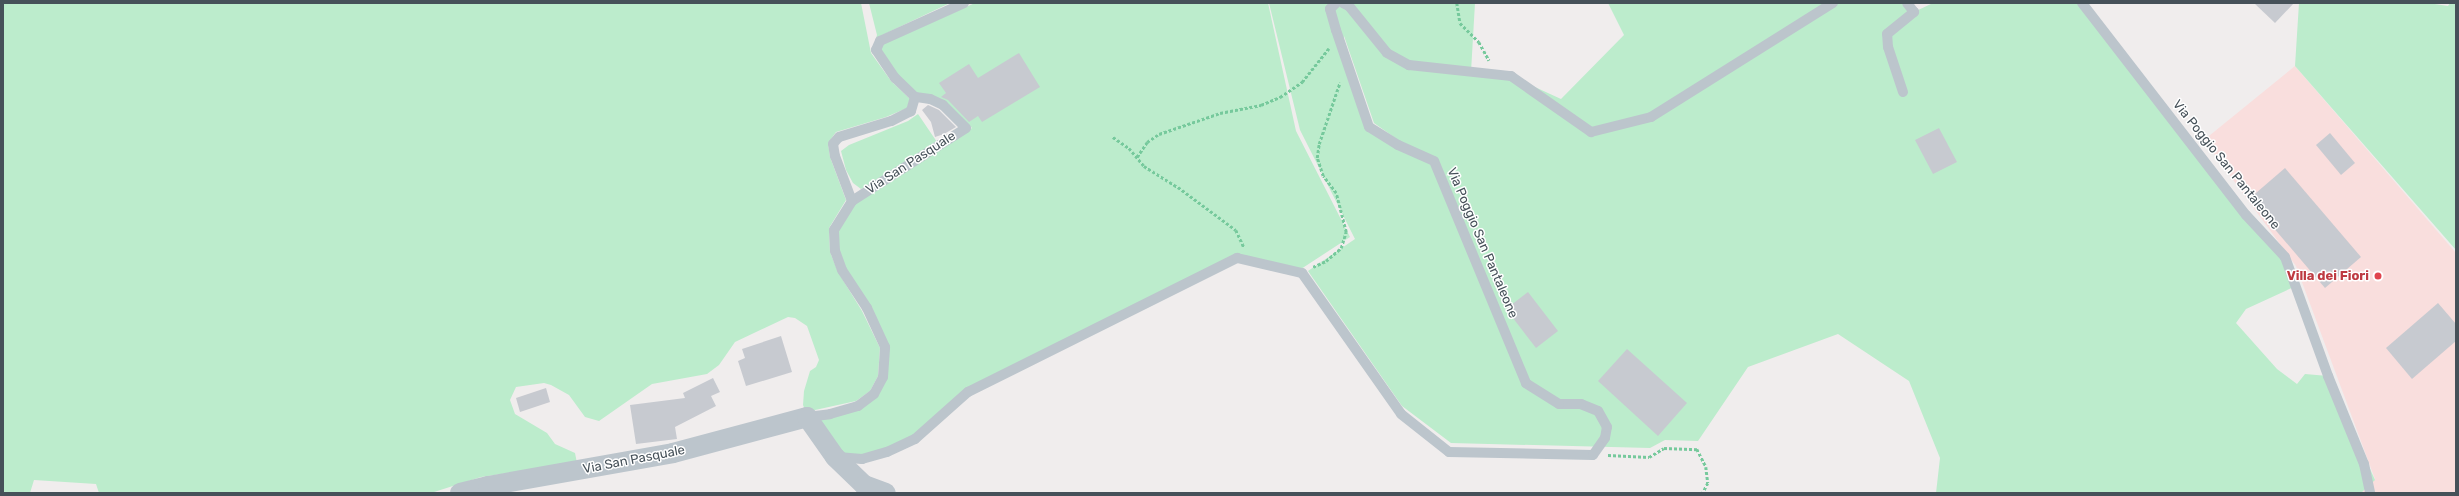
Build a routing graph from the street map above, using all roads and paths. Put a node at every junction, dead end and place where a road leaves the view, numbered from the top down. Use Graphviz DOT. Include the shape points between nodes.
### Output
graph roads {
  1 [pos="964,3"];
  2 [pos="1336,3"];
  3 [pos="1343,3"];
  4 [pos="1457,3"];
  5 [pos="1833,3"];
  6 [pos="1907,3"];
  7 [pos="2082,3"];
  8 [pos="1338,38"];
  9 [pos="1344,54"];
  10 [pos="1490,74"];
  11 [pos="1903,92"];
  12 [pos="915,97"];
  13 [pos="1113,137"];
  14 [pos="1137,157"];
  15 [pos="852,201"];
  16 [pos="1249,261"];
  17 [pos="1302,273"];
  18 [pos="807,417"];
  19 [pos="1593,455"];
  20 [pos="835,456"];
  21 [pos="460,493"];
  22 [pos="886,493"];
  23 [pos="1703,493"];
  24 [pos="2370,493"];
  1 -- 12 [label="lane" via="880,41 876,50 895,78"];
  2 -- 8 [label="lane, Via Poggio San Pantaleone" via="1330,10"];
  3 -- 10 [label="lane" via="1349,6 1387,53 1409,65"];
  4 -- 10 [label="path" via="1460,22 1479,42 1491,62"];
  5 -- 10 [label="lane" via="1650,116 1591,132 1511,76"];
  6 -- 11 [label="lane" via="1914,12 1887,34 1888,47"];
  7 -- 24 [label="lane, Via Poggio San Pantaleone" via="2246,215 2285,257 2300,286 2328,376 2364,464"];
  8 -- 9 [label="lane, Via Poggio San Pantaleone"];
  8 -- 14 [label="path" via="1302,82 1280,97 1262,105 1220,113 1159,134 1147,142"];
  9 -- 17 [label="path" via="1340,82 1319,144 1317,158 1324,176 1336,193 1346,232 1341,248 1326,261"];
  9 -- 19 [label="lane, Via Poggio San Pantaleone" via="1369,127 1398,145 1434,161 1526,383 1559,404 1581,404 1598,411 1607,427 1605,438"];
  12 -- 15 [label="lane, Via San Pasquale" via="911,111 891,121 839,137 834,144 835,156"];
  12 -- 15 [label="lane, Via San Pasquale" via="930,99 943,105 966,128"];
  13 -- 14 [label="path"];
  14 -- 16 [label="path" via="1144,166 1178,187 1236,230"];
  15 -- 18 [label="lane, Via San Pasquale" via="834,230 835,251 842,270 867,308 885,347 883,378 874,394 858,406"];
  16 -- 17 [label="lane"];
  16 -- 20 [label="lane" via="1237,258 968,392 915,439 887,452 862,459"];
  17 -- 19 [label="lane" via="1401,414 1449,452"];
  18 -- 20 [label="street"];
  18 -- 21 [label="street, Via San Pasquale" via="673,453"];
  19 -- 23 [label="path" via="1648,457 1664,448 1697,449 1706,467 1708,483"];
  20 -- 22 [label="street" via="864,485"];
}
